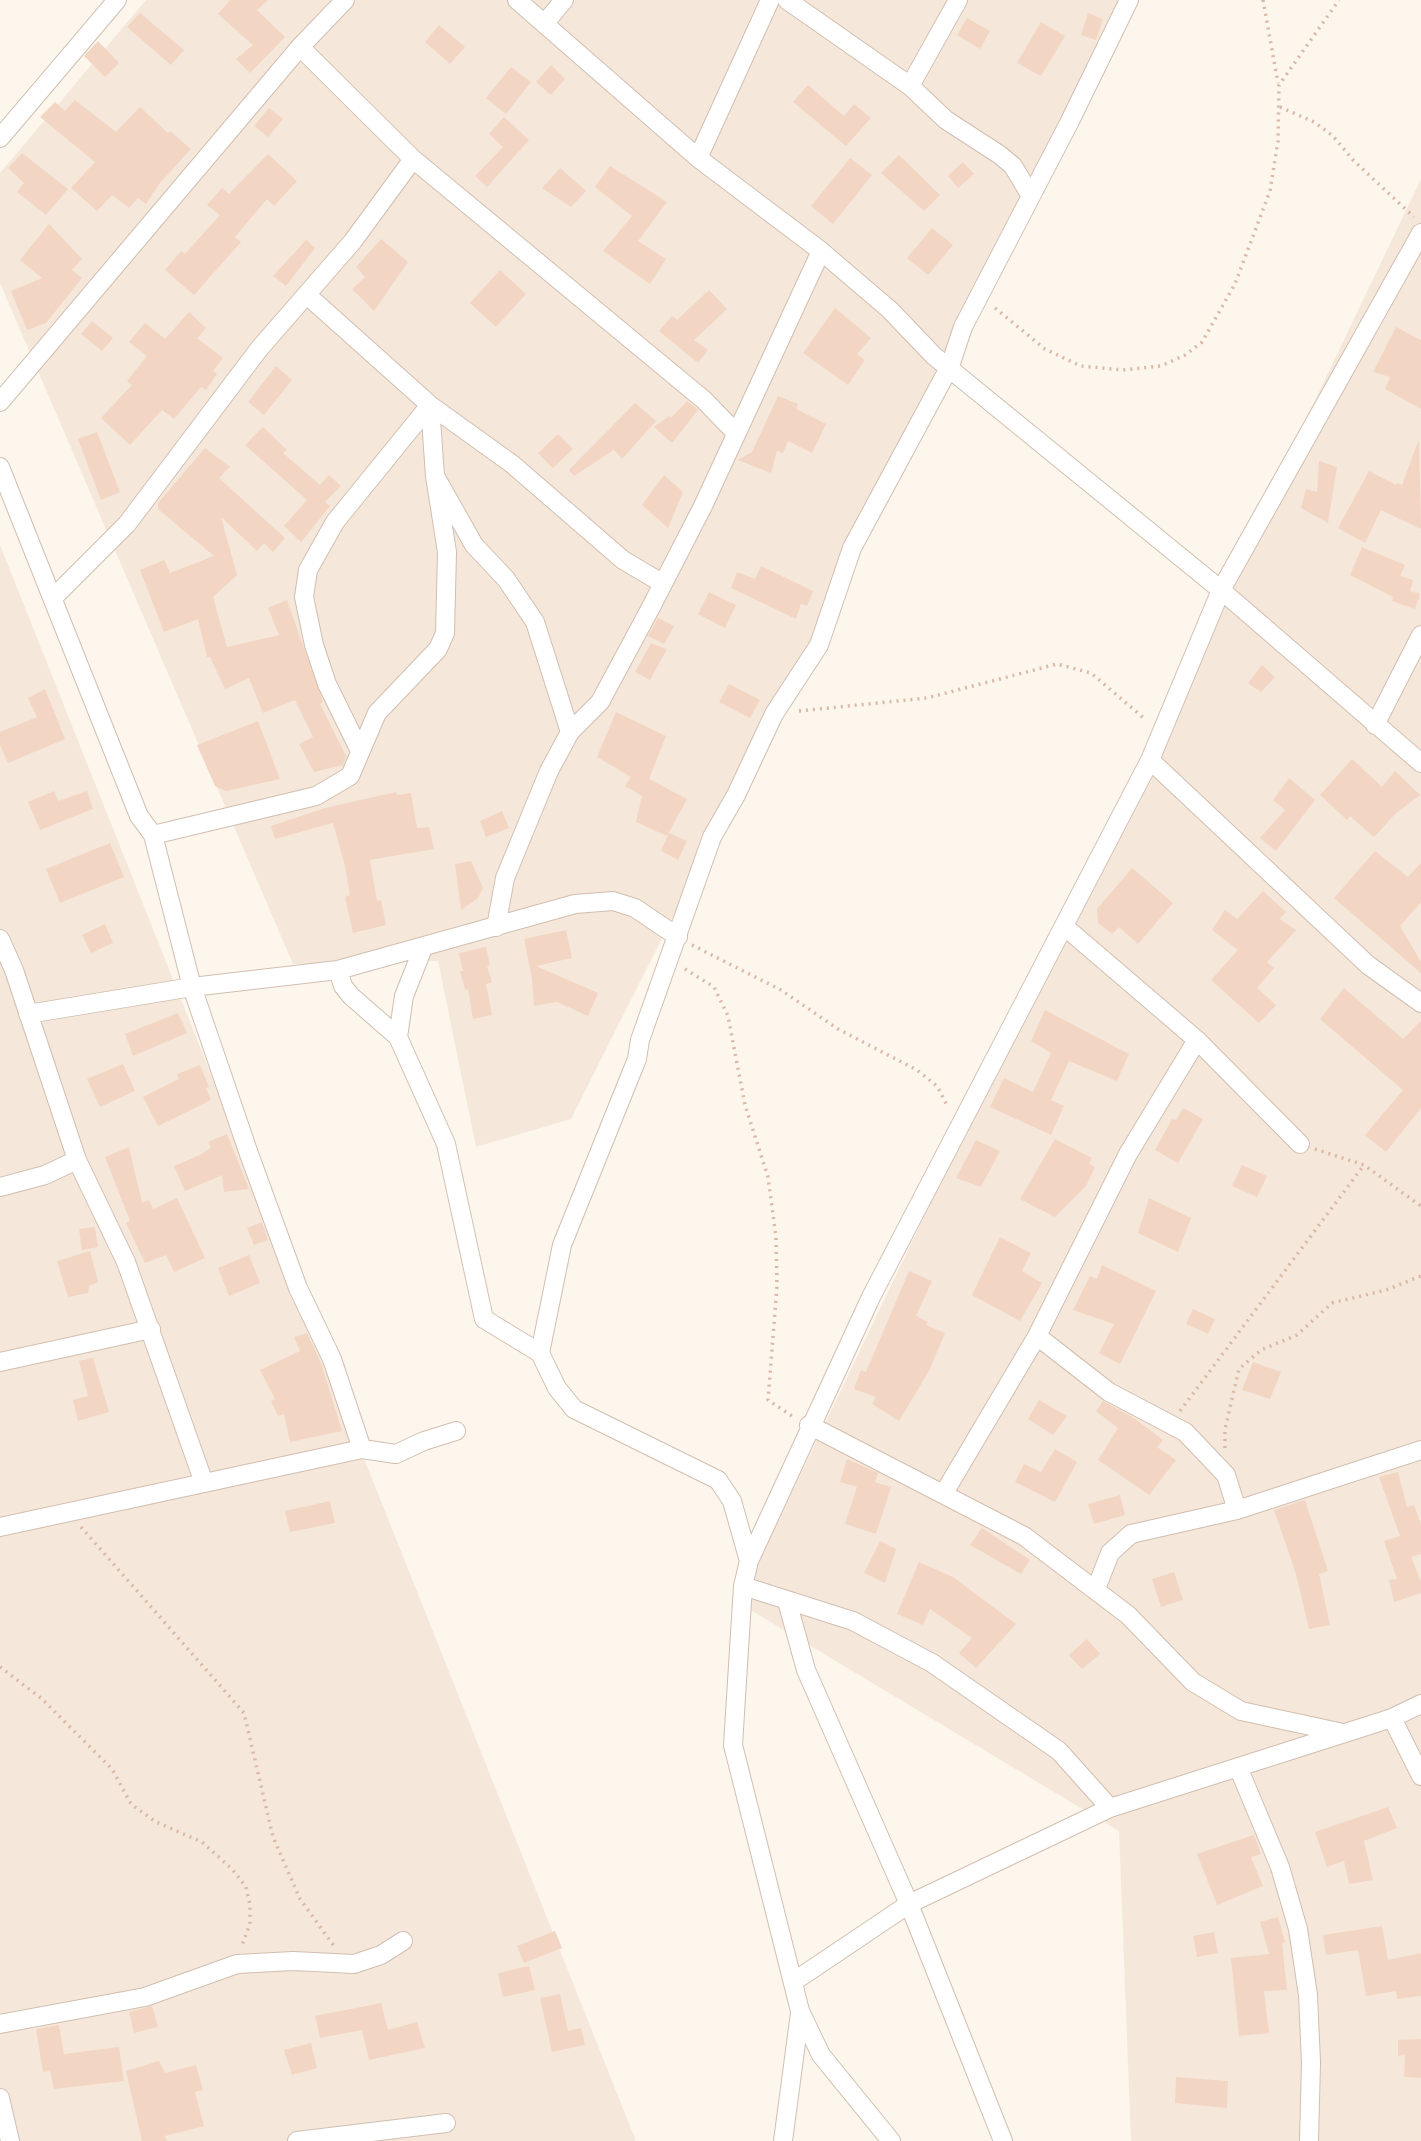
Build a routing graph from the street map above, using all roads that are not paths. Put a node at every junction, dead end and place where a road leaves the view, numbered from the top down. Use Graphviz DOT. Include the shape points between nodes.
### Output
graph roads {
  1 [pos="117,0"];
  2 [pos="345,0"];
  3 [pos="517,0"];
  4 [pos="564,0"];
  5 [pos="770,0"];
  6 [pos="787,0"];
  7 [pos="958,0"];
  8 [pos="1129,0"];
  9 [pos="545,23"];
  10 [pos="300,47"];
  11 [pos="910,86"];
  12 [pos="0,138"];
  13 [pos="698,158"];
  14 [pos="413,159"];
  15 [pos="1031,196"];
  16 [pos="1421,233"];
  17 [pos="821,251"];
  18 [pos="307,295"];
  19 [pos="950,366"];
  20 [pos="0,402"];
  21 [pos="430,405"];
  22 [pos="736,433"];
  23 [pos="0,467"];
  24 [pos="435,476"];
  25 [pos="662,583"];
  26 [pos="1221,590"];
  27 [pos="54,597"];
  28 [pos="1421,635"];
  29 [pos="1375,724"];
  30 [pos="570,732"];
  31 [pos="360,751"];
  32 [pos="1150,760"];
  33 [pos="1421,763"];
  34 [pos="153,835"];
  35 [pos="496,927"];
  36 [pos="1065,927"];
  37 [pos="678,937"];
  38 [pos="0,939"];
  39 [pos="423,948"];
  40 [pos="338,970"];
  41 [pos="192,987"];
  42 [pos="1421,1003"];
  43 [pos="28,1014"];
  44 [pos="398,1037"];
  45 [pos="1198,1040"];
  46 [pos="1300,1144"];
  47 [pos="78,1160"];
  48 [pos="0,1187"];
  49 [pos="151,1329"];
  50 [pos="1037,1336"];
  51 [pos="540,1353"];
  52 [pos="0,1362"];
  53 [pos="809,1425"];
  54 [pos="456,1432"];
  55 [pos="362,1449"];
  56 [pos="1421,1450"];
  57 [pos="204,1483"];
  58 [pos="944,1493"];
  59 [pos="1237,1510"];
  60 [pos="0,1527"];
  61 [pos="748,1561"];
  62 [pos="743,1586"];
  63 [pos="1096,1589"];
  64 [pos="787,1601"];
  65 [pos="1421,1704"];
  66 [pos="1392,1718"];
  67 [pos="1344,1733"];
  68 [pos="1238,1767"];
  69 [pos="1421,1776"];
  70 [pos="1110,1808"];
  71 [pos="909,1905"];
  72 [pos="403,1941"];
  73 [pos="793,1982"];
  74 [pos="800,2011"];
  75 [pos="0,2024"];
  76 [pos="0,2098"];
  77 [pos="446,2123"];
  78 [pos="10,2141"];
  79 [pos="297,2141"];
  80 [pos="783,2141"];
  81 [pos="891,2141"];
  82 [pos="1003,2141"];
  83 [pos="1309,2141"];
  1 -- 12 [label="street"];
  2 -- 10 [label="street"];
  3 -- 9 [label="street"];
  4 -- 9 [label="street"];
  5 -- 13 [label="street"];
  6 -- 11 [label="street"];
  7 -- 11 [label="street"];
  8 -- 15 [label="street"];
  9 -- 13 [label="street"];
  10 -- 14 [label="street"];
  10 -- 20 [label="street"];
  11 -- 15 [label="street" via="946,120 1013,166"];
  13 -- 17 [label="street"];
  14 -- 18 [label="street"];
  14 -- 22 [label="street" via="704,400"];
  15 -- 19 [label="street" via="963,327"];
  16 -- 26 [label="street"];
  17 -- 19 [label="street"];
  17 -- 22 [label="street"];
  18 -- 21 [label="street"];
  18 -- 27 [label="street" via="259,349 127,524"];
  19 -- 26 [label="street"];
  19 -- 37 [label="street" via="852,548 819,645 774,714 712,837"];
  21 -- 24 [label="street"];
  21 -- 25 [label="street" via="512,464 623,560"];
  21 -- 31 [label="street" via="335,522 308,570 304,597 314,645 327,684"];
  22 -- 25 [label="street"];
  23 -- 27 [label="street"];
  24 -- 30 [label="street" via="474,545 506,579 536,622"];
  24 -- 31 [label="street" via="447,552 445,633 438,649 377,713"];
  25 -- 30 [label="street" via="600,702"];
  26 -- 29 [label="street"];
  26 -- 32 [label="street"];
  27 -- 34 [label="street" via="139,816"];
  28 -- 29 [label="street"];
  29 -- 33 [label="street"];
  30 -- 35 [label="street" via="525,824 505,878"];
  31 -- 34 [label="street" via="350,776 316,796"];
  32 -- 36 [label="street"];
  32 -- 42 [label="street" via="1368,965"];
  34 -- 41 [label="street"];
  35 -- 37 [label="street" via="575,904 614,901 635,908"];
  35 -- 39 [label="street"];
  36 -- 45 [label="street"];
  36 -- 53 [label="street" via="877,1285"];
  37 -- 51 [label="street" via="637,1059 562,1245"];
  38 -- 43 [label="street"];
  39 -- 40 [label="street"];
  39 -- 44 [label="street" via="404,996"];
  40 -- 41 [label="street"];
  40 -- 44 [label="street" via="351,996"];
  41 -- 43 [label="street"];
  41 -- 55 [label="street" via="294,1276 332,1359"];
  43 -- 47 [label="street"];
  44 -- 51 [label="street" via="446,1144 484,1319"];
  45 -- 46 [label="street"];
  45 -- 50 [label="street" via="1128,1154"];
  47 -- 48 [label="street" via="46,1175"];
  47 -- 49 [label="street" via="126,1262"];
  49 -- 52 [label="street"];
  49 -- 57 [label="street"];
  50 -- 58 [label="street"];
  50 -- 59 [label="street" via="1109,1392 1185,1432 1226,1475"];
  51 -- 61 [label="street" via="557,1388 574,1409 718,1480 732,1501"];
  53 -- 58 [label="street"];
  53 -- 61 [label="street"];
  54 -- 55 [label="street" via="396,1454"];
  55 -- 57 [label="street"];
  56 -- 59 [label="street"];
  57 -- 60 [label="street"];
  58 -- 63 [label="street" via="1024,1536"];
  59 -- 63 [label="street" via="1130,1534 1110,1553"];
  61 -- 62 [label="street"];
  62 -- 64 [label="street"];
  62 -- 73 [label="street" via="733,1745"];
  63 -- 67 [label="street" via="1193,1682 1241,1711"];
  64 -- 70 [label="street" via="853,1621 932,1663 1059,1751"];
  64 -- 71 [label="street" via="806,1670"];
  65 -- 66 [label="street"];
  66 -- 67 [label="street"];
  66 -- 69 [label="street"];
  67 -- 68 [label="street"];
  68 -- 70 [label="street"];
  68 -- 83 [label="street" via="1280,1867 1298,1929 1308,1994"];
  70 -- 71 [label="street"];
  71 -- 73 [label="street"];
  71 -- 82 [label="street"];
  72 -- 75 [label="street" via="354,1964 293,1961 230,1966 145,1997"];
  73 -- 74 [label="street"];
  74 -- 80 [label="street"];
  74 -- 81 [label="street" via="821,2055"];
  76 -- 78 [label="street"];
  77 -- 79 [label="street"];
}
